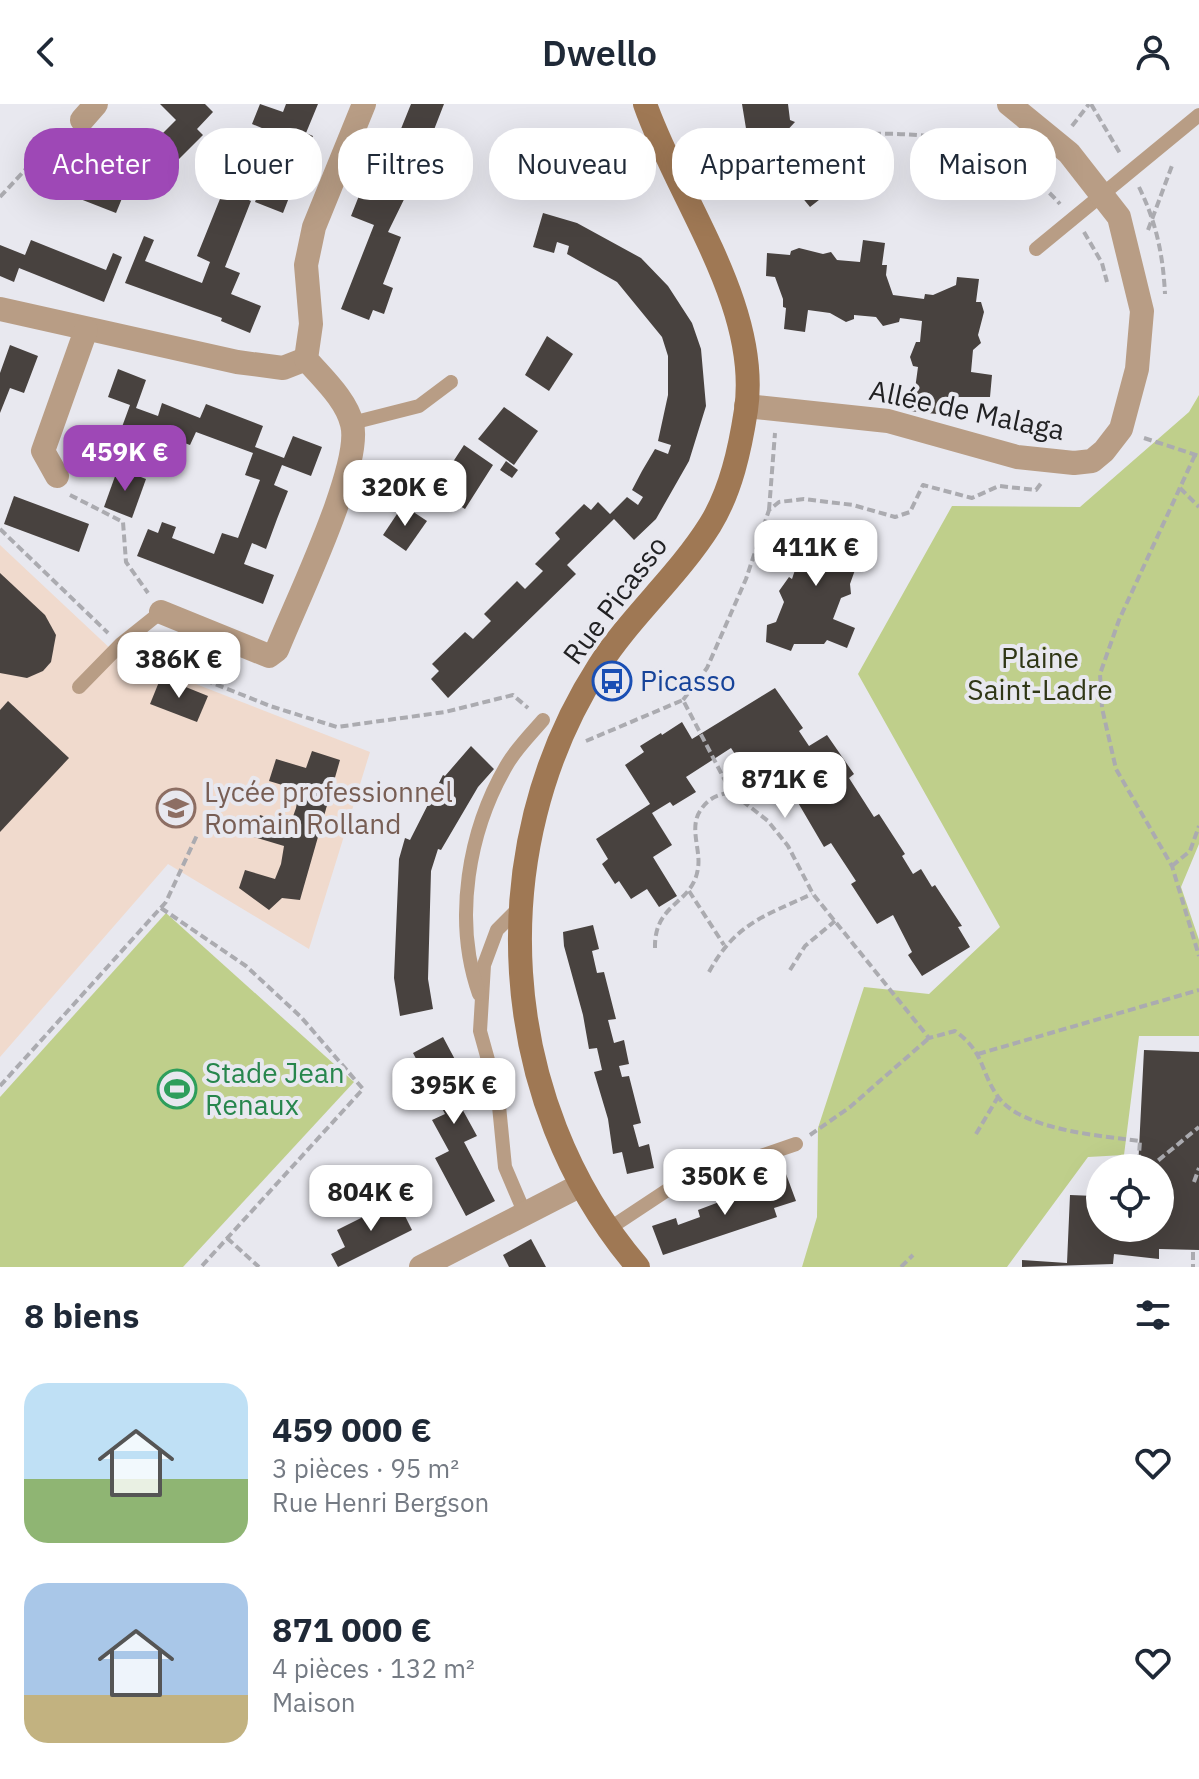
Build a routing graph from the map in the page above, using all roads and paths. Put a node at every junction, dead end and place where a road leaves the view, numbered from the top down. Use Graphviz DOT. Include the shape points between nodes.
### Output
graph roads {
  1 [pos="364,104"];
  2 [pos="645,104"];
  3 [pos="1009,104"];
  4 [pos="89,112"];
  5 [pos="1199,115"];
  6 [pos="1187,125"];
  7 [pos="894,132"];
  8 [pos="1102,195"];
  9 [pos="0,197"];
  10 [pos="1074,218"];
  11 [pos="1036,249"];
  12 [pos="1133,272"];
  13 [pos="1110,290"];
  14 [pos="0,309"];
  15 [pos="86,330"];
  16 [pos="306,359"];
  17 [pos="451,382"];
  18 [pos="746,406"];
  19 [pos="776,409"];
  20 [pos="352,423"];
  21 [pos="1121,429"];
  22 [pos="1197,455"];
  23 [pos="1057,460"];
  24 [pos="57,476"];
  25 [pos="1180,488"];
  26 [pos="1199,507"];
  27 [pos="769,510"];
  28 [pos="0,529"];
  29 [pos="161,612"];
  30 [pos="121,644"];
  31 [pos="79,687"];
  32 [pos="683,700"];
  33 [pos="552,728"];
  34 [pos="731,792"];
  35 [pos="1199,826"];
  36 [pos="198,833"];
  37 [pos="1172,866"];
  38 [pos="689,891"];
  39 [pos="813,894"];
  40 [pos="161,908"];
  41 [pos="518,909"];
  42 [pos="835,921"];
  43 [pos="724,945"];
  44 [pos="655,948"];
  45 [pos="1199,956"];
  46 [pos="790,970"];
  47 [pos="709,972"];
  48 [pos="1199,990"];
  49 [pos="480,999"];
  50 [pos="929,1038"];
  51 [pos="978,1054"];
  52 [pos="0,1086"];
  53 [pos="998,1097"];
  54 [pos="1199,1127"];
  55 [pos="976,1134"];
  56 [pos="796,1144"];
  57 [pos="1139,1154"];
  58 [pos="1166,1154"];
  59 [pos="1199,1168"];
  60 [pos="1194,1182"];
  61 [pos="579,1186"];
  62 [pos="525,1214"];
  63 [pos="607,1230"];
  64 [pos="227,1238"];
  65 [pos="1193,1252"];
  66 [pos="913,1255"];
  67 [pos="201,1267"];
  68 [pos="259,1267"];
  69 [pos="421,1267"];
  70 [pos="638,1267"];
  71 [pos="901,1267"];
  72 [pos="1193,1267"];
  1 -- 16 [label="street" via="314,227 306,265 311,324"];
  2 -- 18 [label="street, Rue Picasso" via="727,288 744,344"];
  3 -- 8 [label="street, Allée de Malaga" via="1069,153"];
  4 -- 9 [label="path" via="55,133"];
  5 -- 6 [label="lane"];
  6 -- 8 [label="lane"];
  6 -- 12 [label="path"];
  7 -- 10 [label="path" via="958,139 1020,170"];
  8 -- 10 [label="lane"];
  8 -- 12 [label="street, Allée de Malaga" via="1119,217"];
  10 -- 11 [label="lane"];
  10 -- 13 [label="path" via="1102,263"];
  12 -- 21 [label="street, Allée de Malaga" via="1142,311 1137,369"];
  14 -- 15 [label="street"];
  15 -- 16 [label="street" via="273,367"];
  15 -- 24 [label="street" via="43,451"];
  16 -- 20 [label="street" via="344,405"];
  17 -- 20 [label="lane" via="419,406"];
  18 -- 19 [label="street, Allée de Malaga"];
  18 -- 33 [label="street, Rue Picasso" via="734,469 710,524"];
  19 -- 23 [label="street, Allée de Malaga" via="888,421 1017,457"];
  19 -- 27 [label="path"];
  20 -- 29 [label="street" via="355,445 347,476 277,650 262,655"];
  21 -- 22 [label="path"];
  21 -- 23 [label="street, Allée de Malaga" via="1092,461"];
  22 -- 25 [label="path"];
  23 -- 27 [label="path" via="1036,490 999,486 972,498 923,485 910,512 895,517 804,499 779,502"];
  24 -- 29 [label="path" via="72,498 123,522 126,562"];
  25 -- 26 [label="path"];
  25 -- 37 [label="path" via="1100,674 1116,769"];
  27 -- 32 [label="path" via="707,668"];
  28 -- 30 [label="path"];
  29 -- 30 [label="lane"];
  30 -- 31 [label="lane"];
  30 -- 33 [label="path" via="270,706 337,727 445,712 513,695"];
  32 -- 33 [label="path" via="586,741"];
  32 -- 34 [label="path"];
  33 -- 41 [label="street, Rue Picasso"];
  33 -- 49 [label="lane" via="509,761 486,806 475,844 466,902 467,960"];
  34 -- 38 [label="path" via="714,796 698,813 698,867"];
  34 -- 39 [label="path" via="768,821"];
  35 -- 37 [label="path" via="1190,851"];
  36 -- 40 [label="path"];
  37 -- 45 [label="path"];
  38 -- 43 [label="path"];
  38 -- 44 [label="path" via="655,927"];
  39 -- 42 [label="path"];
  39 -- 43 [label="path" via="741,929"];
  40 -- 52 [label="path"];
  40 -- 64 [label="path" via="246,966 301,1017 363,1089"];
  41 -- 49 [label="lane" via="497,930 484,965"];
  41 -- 61 [label="street, Rue Picasso" via="524,1007 544,1100"];
  42 -- 46 [label="path" via="805,946"];
  42 -- 50 [label="path"];
  43 -- 47 [label="path"];
  48 -- 51 [label="path"];
  49 -- 62 [label="lane" via="480,1031 498,1096 505,1167"];
  50 -- 51 [label="path" via="955,1031"];
  50 -- 56 [label="path" via="850,1107"];
  51 -- 53 [label="path"];
  53 -- 55 [label="path"];
  53 -- 57 [label="path" via="1013,1110 1046,1123 1140,1141"];
  54 -- 58 [label="path"];
  56 -- 63 [label="lane" via="675,1185"];
  59 -- 60 [label="path"];
  61 -- 62 [label="street"];
  61 -- 63 [label="street, Rue Picasso"];
  62 -- 69 [label="street"];
  63 -- 70 [label="street, Rue Picasso"];
  64 -- 67 [label="path"];
  64 -- 68 [label="path"];
  65 -- 72 [label="path"];
  66 -- 71 [label="path"];
}
